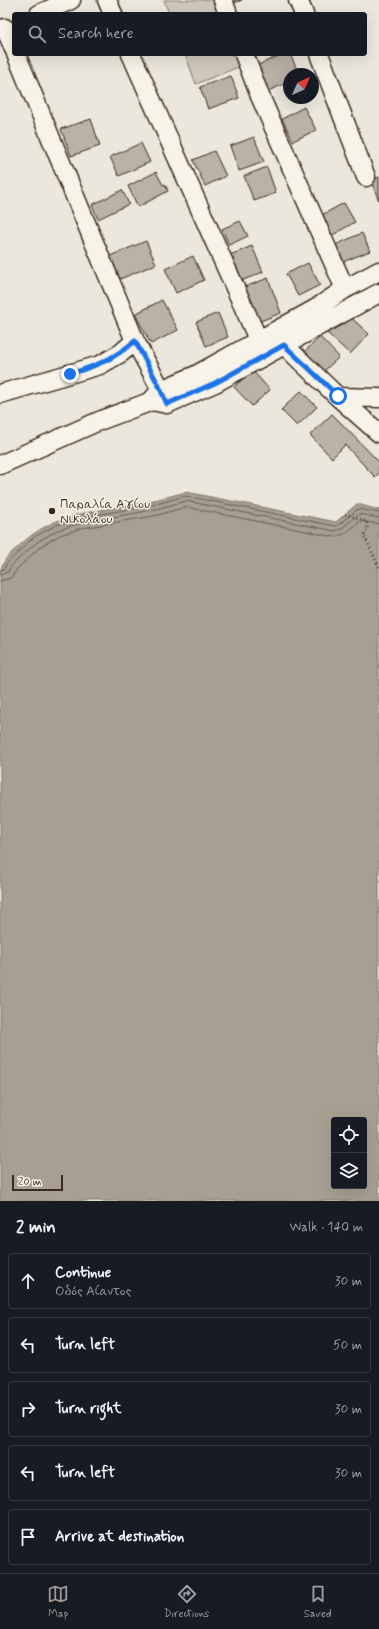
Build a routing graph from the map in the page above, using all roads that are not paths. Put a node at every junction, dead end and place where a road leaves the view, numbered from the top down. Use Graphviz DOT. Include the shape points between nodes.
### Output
graph roads {
  1 [pos="71,0"];
  2 [pos="106,0"];
  3 [pos="223,0"];
  4 [pos="298,0"];
  5 [pos="43,12"];
  6 [pos="112,12"];
  7 [pos="227,12"];
  8 [pos="303,12"];
  9 [pos="6,28"];
  10 [pos="12,44"];
  11 [pos="17,56"];
  12 [pos="132,56"];
  13 [pos="245,56"];
  14 [pos="320,56"];
  15 [pos="366,177"];
  16 [pos="379,271"];
  17 [pos="345,289"];
  18 [pos="379,293"];
  19 [pos="135,341"];
  20 [pos="284,345"];
  21 [pos="262,347"];
  22 [pos="0,394"];
  23 [pos="338,396"];
  24 [pos="160,398"];
  25 [pos="379,398"];
  26 [pos="379,433"];
  27 [pos="0,465"];
  1 -- 5 [label="street"];
  2 -- 6 [label="street"];
  3 -- 7 [label="street"];
  4 -- 8 [label="street"];
  9 -- 10 [label="street"];
  11 -- 19 [label="street"];
  12 -- 21 [label="street"];
  13 -- 17 [label="street"];
  14 -- 15 [label="street"];
  16 -- 17 [label="street"];
  17 -- 21 [label="street"];
  18 -- 20 [label="street"];
  19 -- 22 [label="street" via="100,365"];
  19 -- 24 [label="street"];
  20 -- 21 [label="street"];
  20 -- 23 [label="street"];
  21 -- 24 [label="street" via="215,383"];
  23 -- 25 [label="street"];
  23 -- 26 [label="street"];
  24 -- 27 [label="street" via="99,421"];
}
